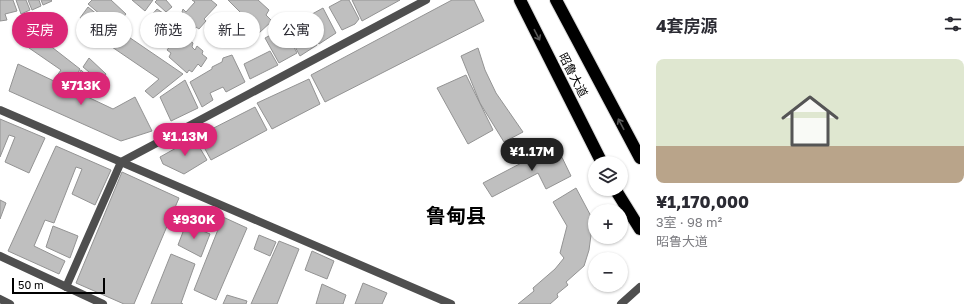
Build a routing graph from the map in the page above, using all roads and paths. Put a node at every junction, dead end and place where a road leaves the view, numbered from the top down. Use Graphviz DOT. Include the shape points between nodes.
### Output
graph roads {
  1 [pos="426,0"];
  2 [pos="520,0"];
  3 [pos="556,0"];
  4 [pos="0,110"];
  5 [pos="598,156"];
  6 [pos="640,158"];
  7 [pos="121,162"];
  8 [pos="619,196"];
  9 [pos="640,230"];
  10 [pos="0,256"];
  11 [pos="66,287"];
  12 [pos="640,287"];
  13 [pos="0,299"];
  14 [pos="10,304"];
  15 [pos="103,304"];
  16 [pos="451,304"];
  17 [pos="621,304"];
  1 -- 7 [label="street"];
  2 -- 5 [label="highway, 昭鲁大道, one-way"];
  6 -- 3 [label="highway, 昭鲁大道, one-way"];
  4 -- 7 [label="street"];
  7 -- 11 [label="street"];
  7 -- 16 [label="street"];
  8 -- 9 [label="highway"];
  10 -- 11 [label="street"];
  11 -- 15 [label="street"];
  12 -- 17 [label="street"];
  13 -- 14 [label="street"];
}
